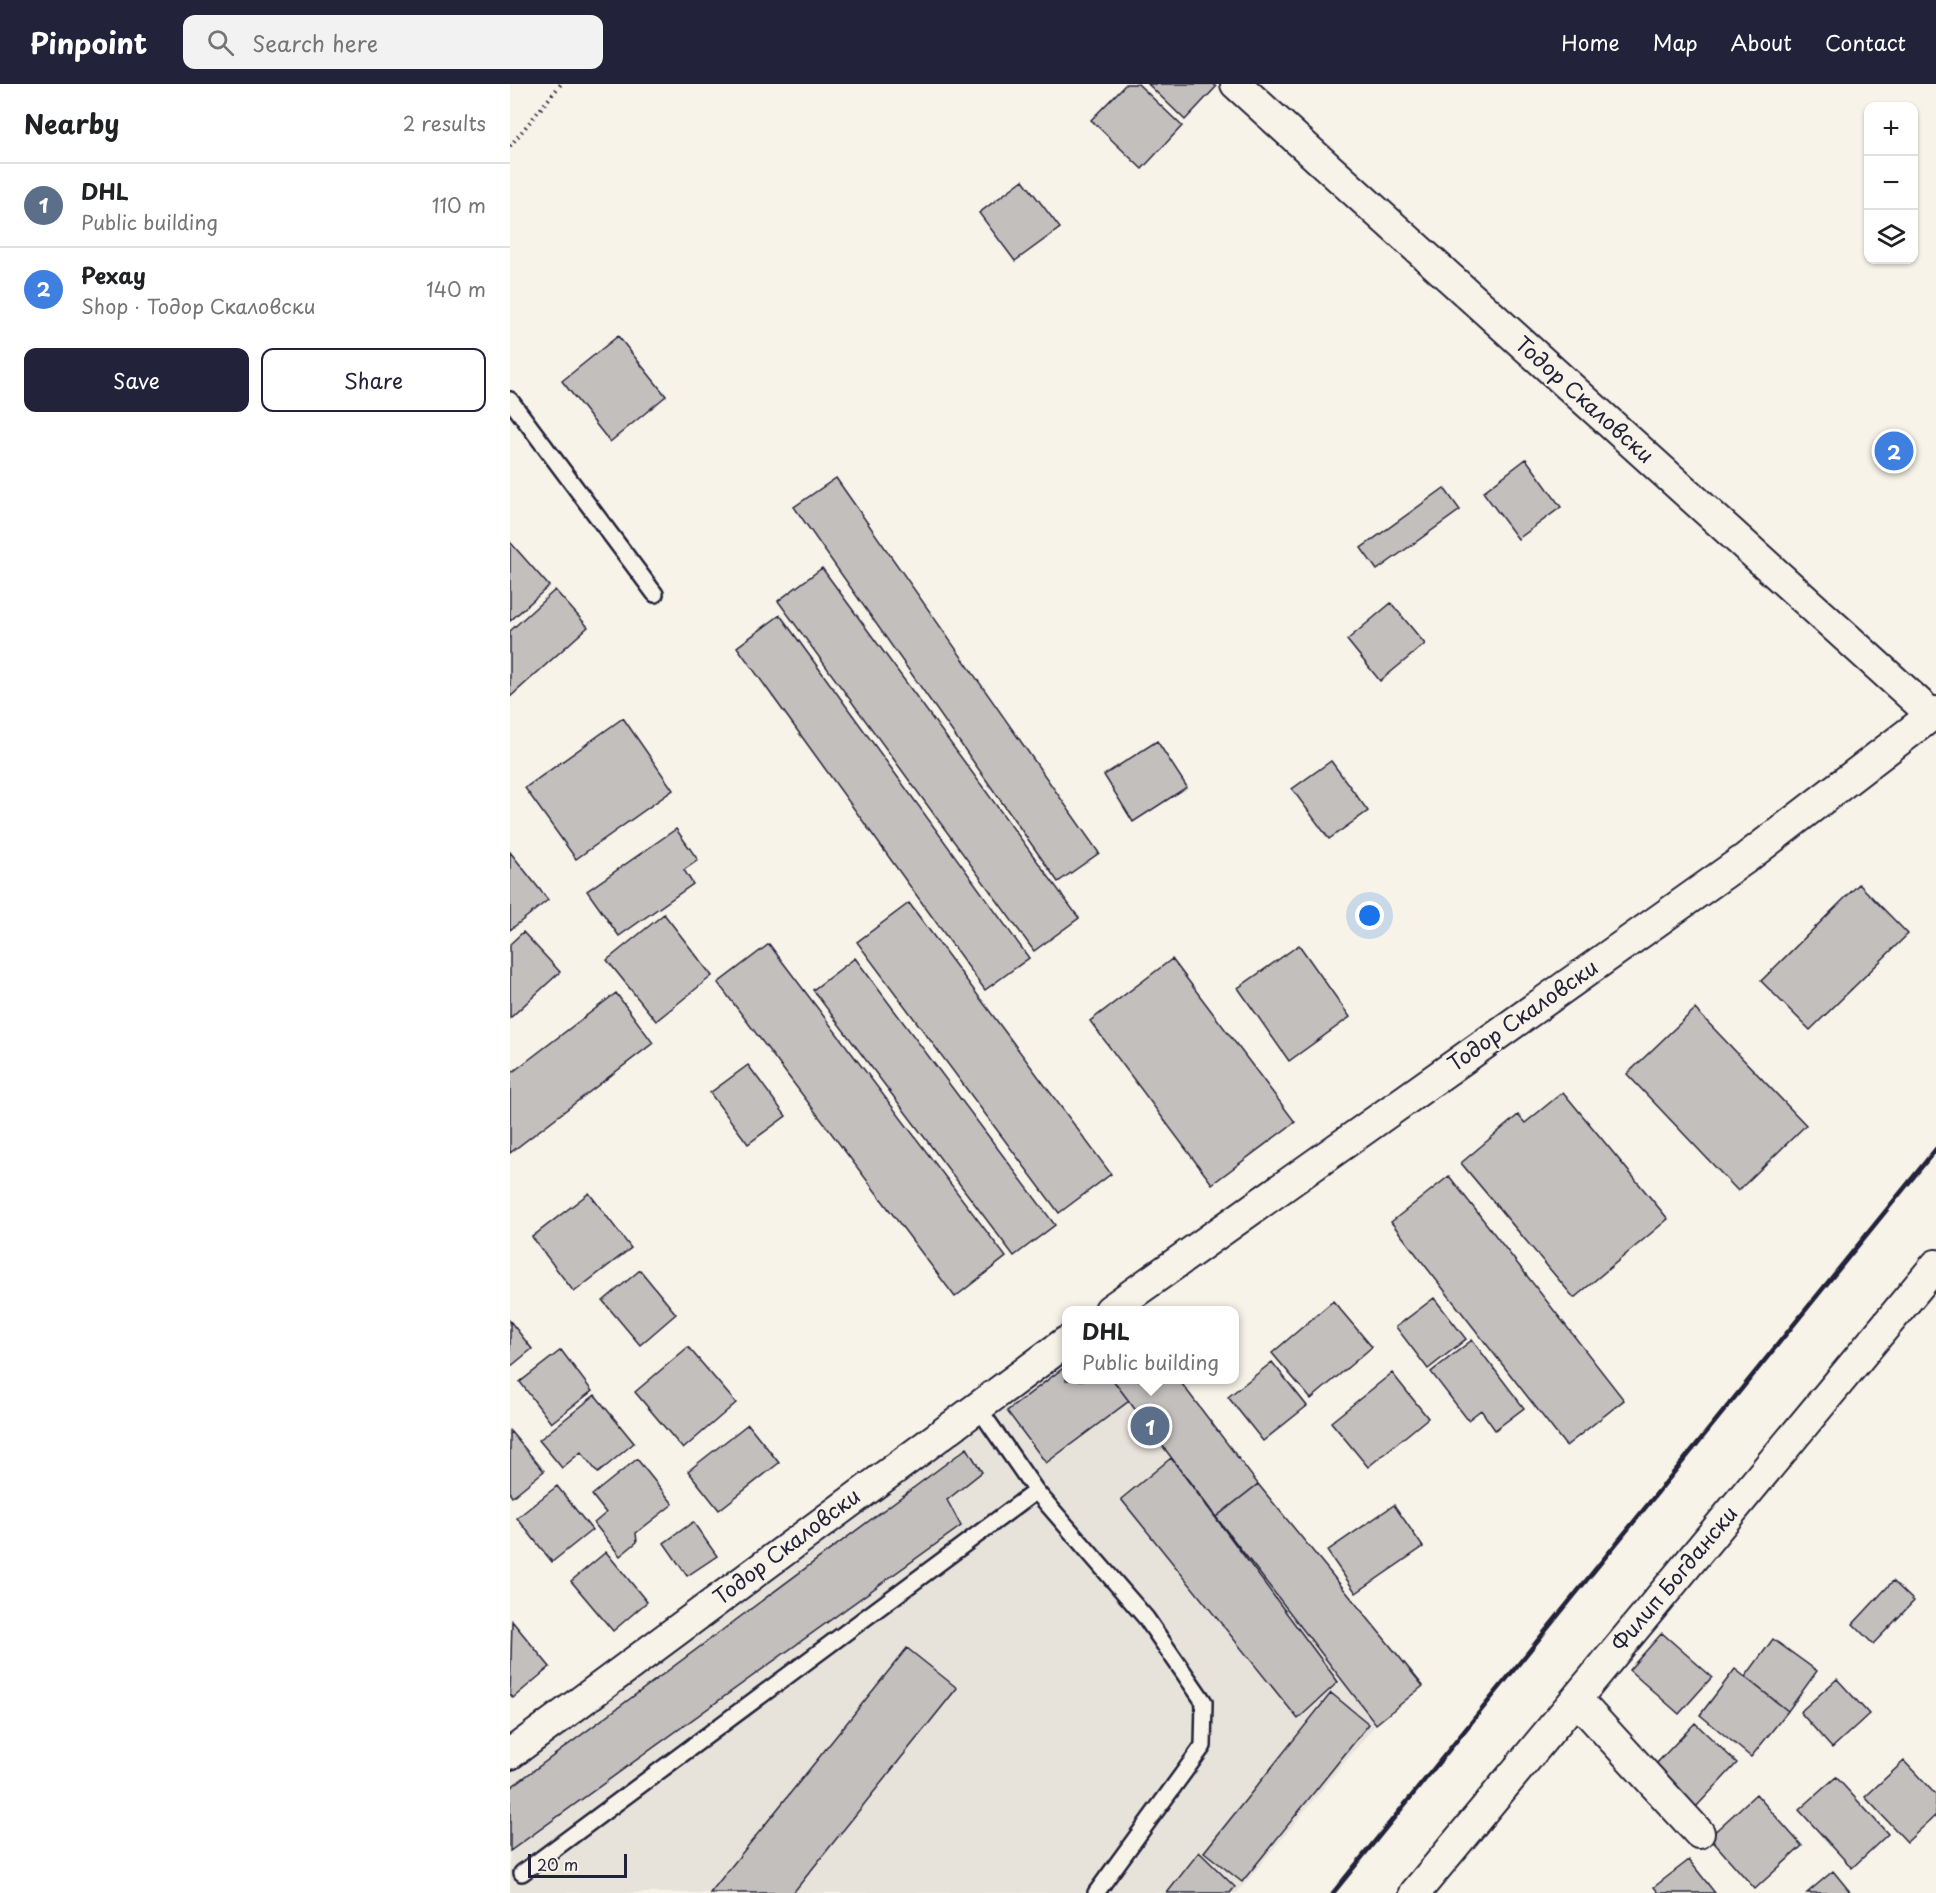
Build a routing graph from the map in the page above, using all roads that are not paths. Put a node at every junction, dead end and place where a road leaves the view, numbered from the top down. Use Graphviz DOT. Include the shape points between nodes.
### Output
graph roads {
  1 [pos="1236,84"];
  2 [pos="510,400"];
  3 [pos="654,594"];
  4 [pos="1934,714"];
  5 [pos="1936,1265"];
  6 [pos="1117,1306"];
  7 [pos="1062,1345"];
  8 [pos="977,1406"];
  9 [pos="1036,1491"];
  10 [pos="1576,1699"];
  11 [pos="510,1754"];
  12 [pos="1699,1833"];
  13 [pos="522,1873"];
  14 [pos="1096,1893"];
  15 [pos="1415,1893"];
  1 -- 4 [label="street, Тодор Скаловски"];
  2 -- 3 [label="lane"];
  4 -- 6 [label="street, Тодор Скаловски" via="1746,858"];
  5 -- 10 [label="street, Филип Богдански"];
  7 -- 8 [label="street, Тодор Скаловски"];
  8 -- 9 [label="lane"];
  8 -- 11 [label="street, Тодор Скаловски"];
  9 -- 13 [label="lane"];
  9 -- 14 [label="lane" via="1146,1617 1204,1702 1203,1746"];
  10 -- 12 [label="street"];
  10 -- 15 [label="street, Филип Богдански"];
}
